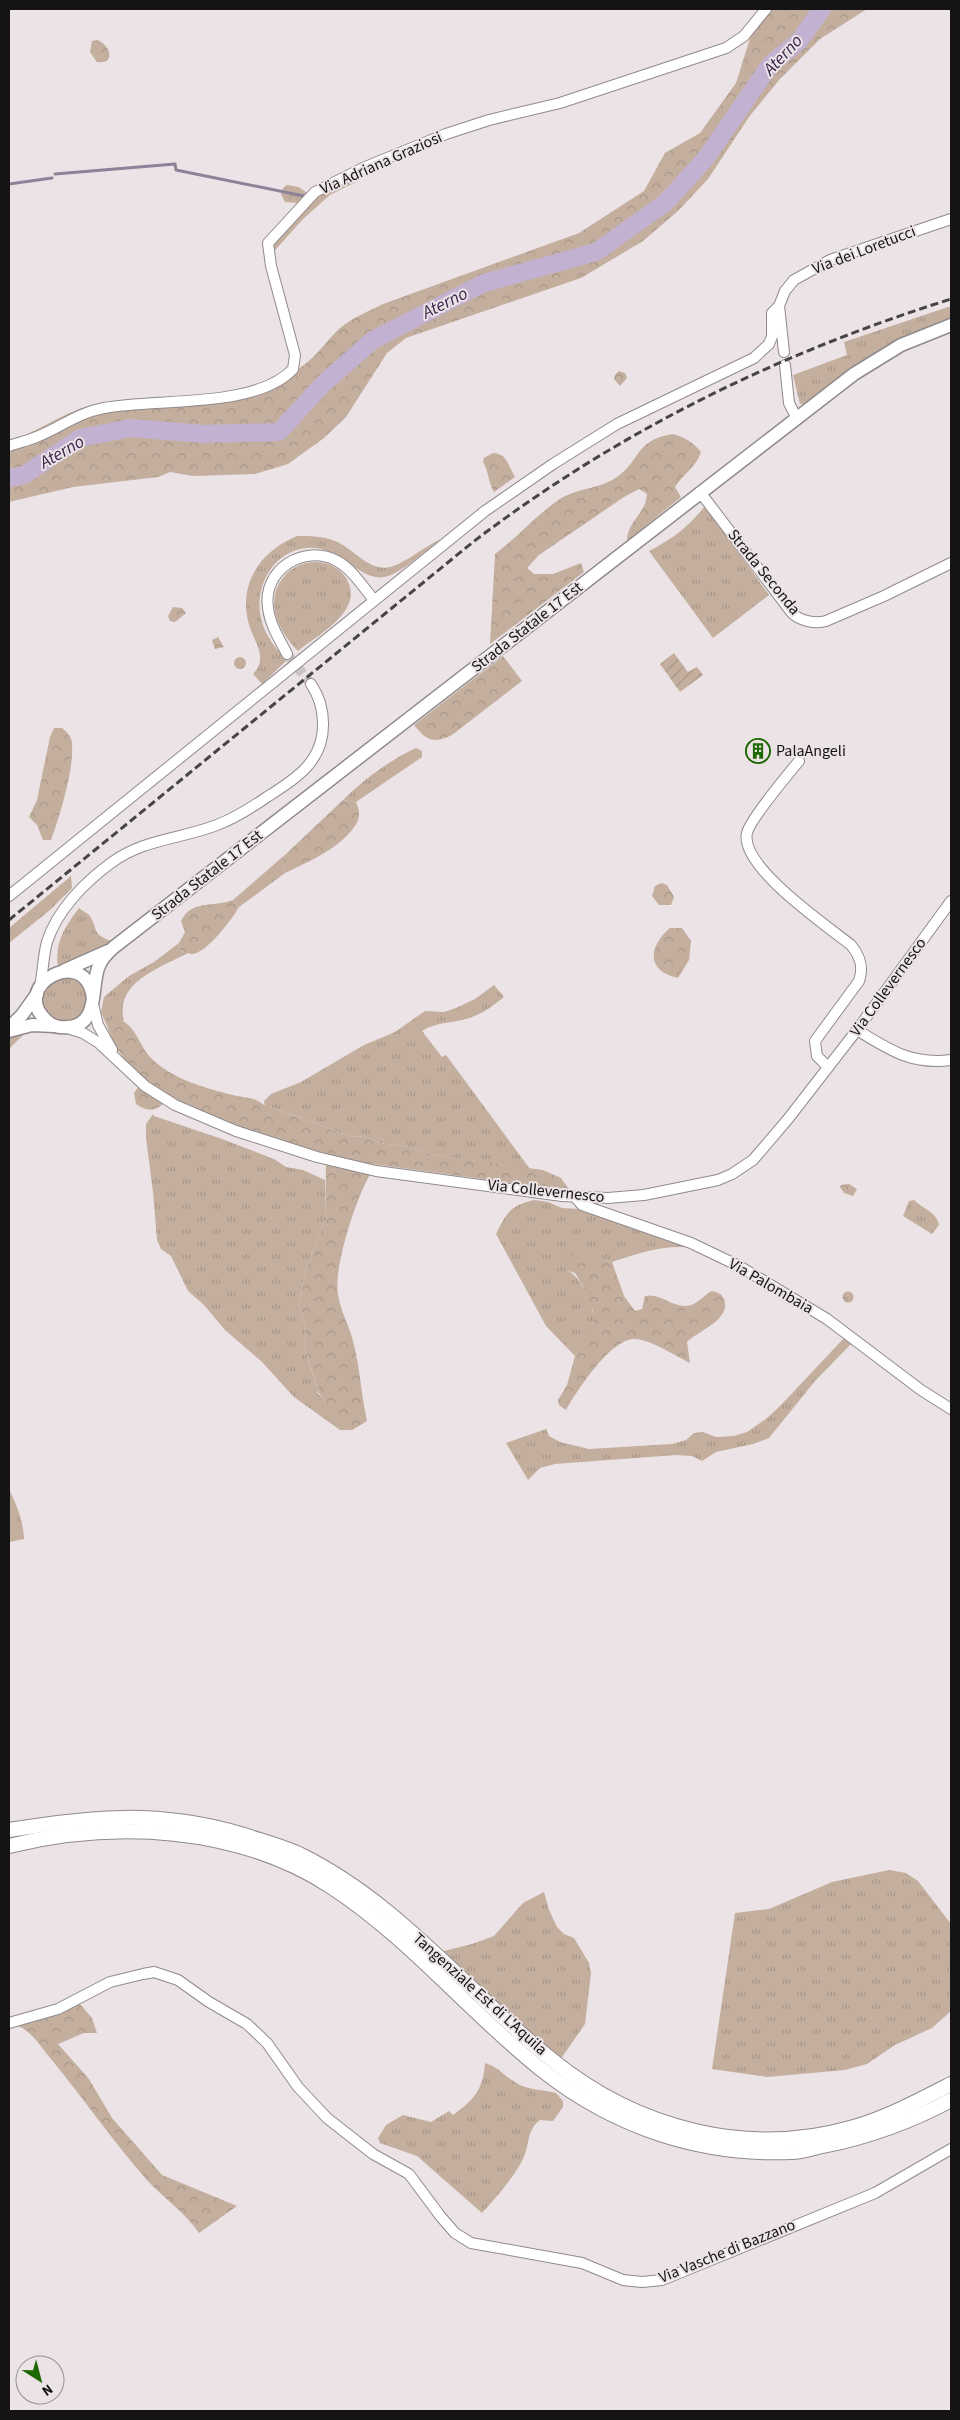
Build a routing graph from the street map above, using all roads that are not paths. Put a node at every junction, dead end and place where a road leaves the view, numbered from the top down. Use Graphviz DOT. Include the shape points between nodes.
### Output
graph roads {
  1 [pos="766,9"];
  2 [pos="951,219"];
  3 [pos="780,311"];
  4 [pos="951,324"];
  5 [pos="784,352"];
  6 [pos="785,365"];
  7 [pos="796,417"];
  8 [pos="9,446"];
  9 [pos="700,492"];
  10 [pos="951,563"];
  11 [pos="374,600"];
  12 [pos="287,654"];
  13 [pos="311,684"];
  14 [pos="799,761"];
  15 [pos="9,896"];
  16 [pos="951,900"];
  17 [pos="114,947"];
  18 [pos="45,950"];
  19 [pos="59,972"];
  20 [pos="39,989"];
  21 [pos="93,1001"];
  22 [pos="61,1027"];
  23 [pos="9,1030"];
  24 [pos="857,1030"];
  25 [pos="951,1060"];
  26 [pos="122,1063"];
  27 [pos="828,1067"];
  28 [pos="575,1197"];
  29 [pos="951,1409"];
  30 [pos="9,1830"];
  31 [pos="9,1846"];
  32 [pos="9,2023"];
  33 [pos="951,2084"];
  34 [pos="951,2100"];
  35 [pos="951,2149"];
  1 -- 8 [label="street, Via Adriana Graziosi" via="744,36 726,48 560,103 446,134 363,168 315,192 268,243 295,355 294,368 279,381 258,390 194,401 104,408 70,418 35,438"];
  2 -- 3 [label="street, Via dei Loretucci" via="817,266 788,287"];
  3 -- 5 [label="street"];
  3 -- 11 [label="street, Via dei Loretucci" via="772,314 769,344 750,360 644,410 560,459 485,511"];
  4 -- 7 [label="main road, Strada Statale 17 Est" via="874,360"];
  6 -- 7 [label="street" via="789,403"];
  7 -- 9 [label="main road, Strada Statale 17 Est"];
  9 -- 10 [label="street, Strada Seconda" via="792,613 801,619 824,621"];
  9 -- 17 [label="main road, Strada Statale 17 Est"];
  11 -- 12 [label="street" via="351,572 335,559 312,555 291,561 274,577 267,601 270,618"];
  11 -- 15 [label="street"];
  13 -- 18 [label="street" via="320,704 323,732 319,751 304,771 265,799 227,820 198,832 146,844 116,859 66,907"];
  14 -- 27 [label="street" via="751,824 747,839 752,856 765,874 851,945 861,961 859,981 816,1041 817,1056"];
  16 -- 24 [label="street, Via Collevernesco"];
  17 -- 19 [label="main road, Strada Statale 17 Est"];
  17 -- 21 [label="main road, Strada Statale 17 Est" via="99,966"];
  18 -- 19 [label="street" via="53,972"];
  18 -- 20 [label="street"];
  19 -- 20 [label="main road" via="49,976"];
  19 -- 21 [label="main road" via="70,971 83,977 90,985"];
  20 -- 22 [label="main road" via="39,1010 48,1022"];
  20 -- 23 [label="main road"];
  21 -- 22 [label="main road" via="84,1021 76,1026"];
  21 -- 26 [label="street, Via Collevernesco" via="100,1030"];
  22 -- 23 [label="main road" via="32,1025"];
  22 -- 26 [label="street, Via Collevernesco" via="88,1035"];
  24 -- 25 [label="street" via="908,1058 927,1062"];
  24 -- 27 [label="street, Via Collevernesco"];
  26 -- 28 [label="street, Via Collevernesco" via="149,1089 184,1110 308,1155 376,1171"];
  27 -- 28 [label="street, Via Collevernesco" via="766,1146 732,1174 704,1184 644,1195"];
  28 -- 29 [label="street, Via Palombaia" via="582,1206 700,1247 758,1277 827,1319"];
  30 -- 33 [label="highway, Tangenziale Est di L'Aquila" via="73,1820 141,1817 208,1824 296,1853 335,1873 395,1918 552,2060 597,2091 644,2116 700,2134 798,2138 854,2126 913,2104"];
  31 -- 34 [label="highway, Tangenziale Est di L'Aquila" via="78,1833 145,1831 206,1838 292,1866 330,1886 385,1926 542,2070 634,2127 694,2145 735,2151 794,2152 860,2139"];
  32 -- 35 [label="street, Via Vasche di Bazzano" via="58,2009 110,1982 154,1972 178,1980 246,2024 267,2043 298,2087 327,2118 373,2154 409,2174 455,2233 471,2243 582,2263 623,2280 662,2280 691,2269 875,2194"];
}
